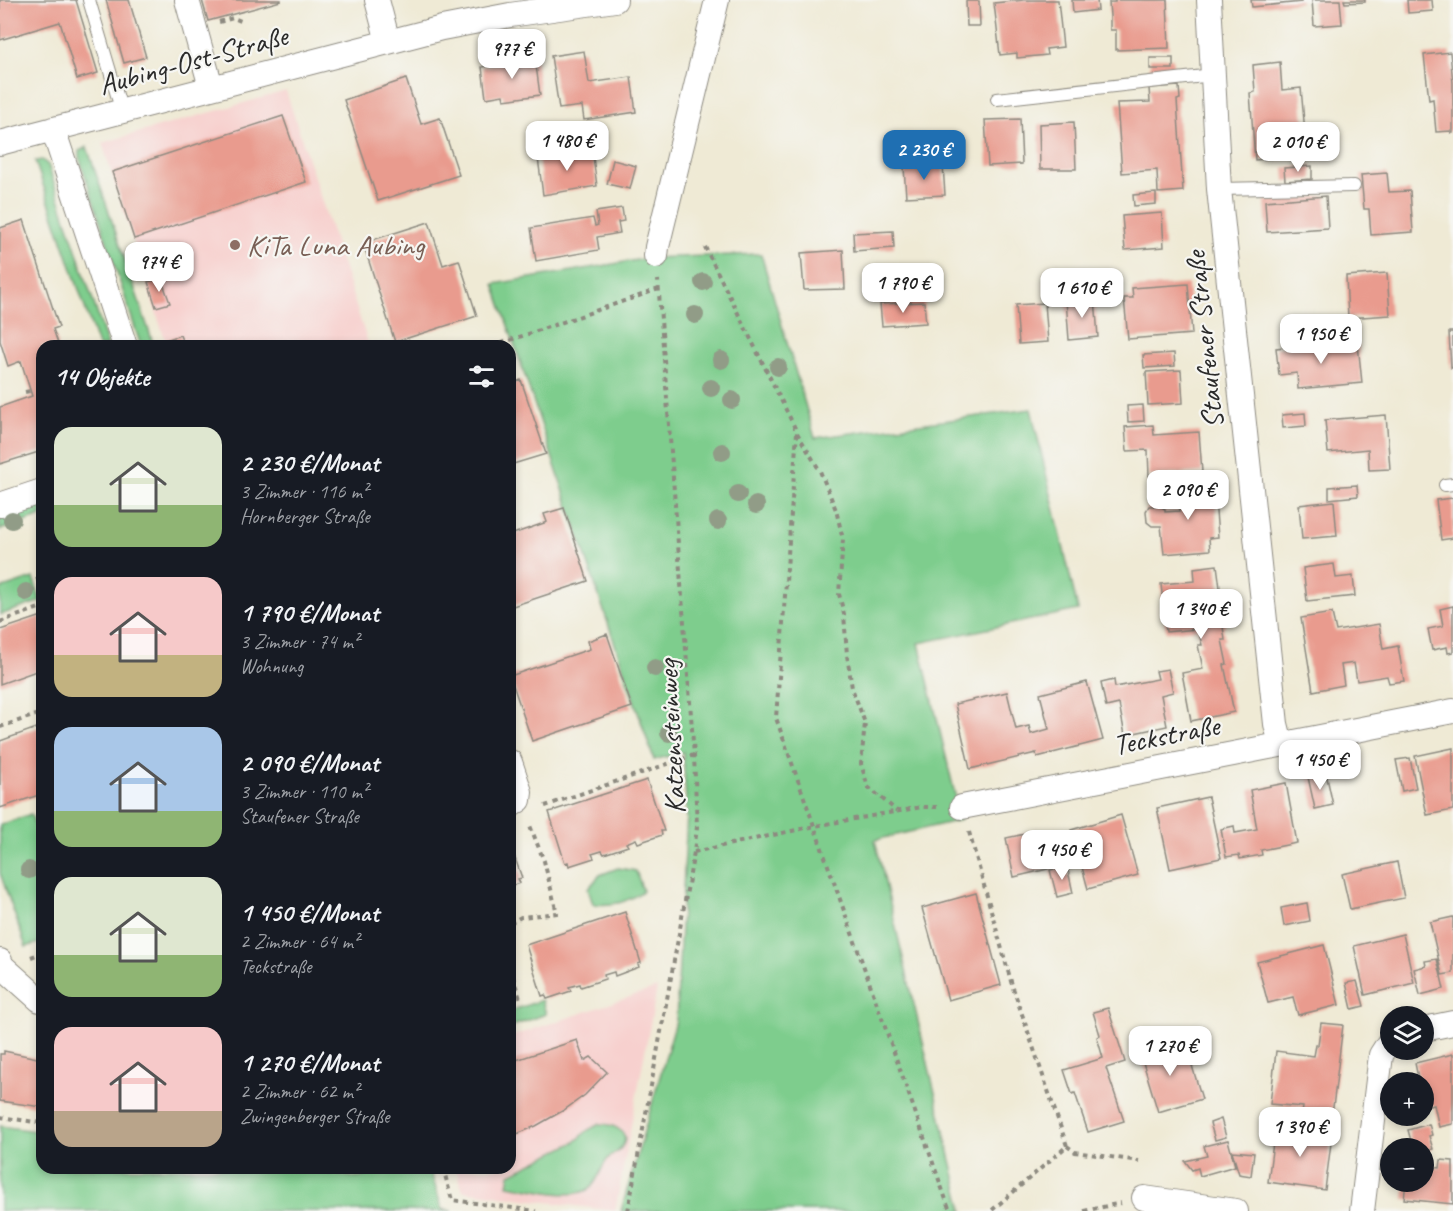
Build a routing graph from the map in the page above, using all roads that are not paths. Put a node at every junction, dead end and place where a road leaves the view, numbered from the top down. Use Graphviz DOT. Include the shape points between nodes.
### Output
graph roads {
  1 [pos="89,0"];
  2 [pos="187,0"];
  3 [pos="377,0"];
  4 [pos="615,0"];
  5 [pos="717,0"];
  6 [pos="1209,0"];
  7 [pos="582,2"];
  8 [pos="388,42"];
  9 [pos="1213,75"];
  10 [pos="211,87"];
  11 [pos="997,99"];
  12 [pos="122,112"];
  13 [pos="53,129"];
  14 [pos="0,143"];
  15 [pos="1354,186"];
  16 [pos="1219,189"];
  17 [pos="656,256"];
  18 [pos="123,340"];
  19 [pos="36,493"];
  20 [pos="0,505"];
  21 [pos="1453,711"];
  22 [pos="1281,744"];
  23 [pos="516,780"];
  24 [pos="516,801"];
  25 [pos="962,807"];
  26 [pos="1,965"];
  27 [pos="36,998"];
  28 [pos="1453,1023"];
  29 [pos="1434,1027"];
  30 [pos="1380,1060"];
  31 [pos="1144,1198"];
  32 [pos="1236,1211"];
  33 [pos="1362,1211"];
  1 -- 12 [label="lane"];
  2 -- 10 [label="street"];
  3 -- 8 [label="street"];
  4 -- 7 [label="street, Aubing-Ost-Straße"];
  5 -- 17 [label="street"];
  6 -- 9 [label="street, Staufener Straße"];
  7 -- 8 [label="street, Aubing-Ost-Straße"];
  8 -- 10 [label="street, Aubing-Ost-Straße"];
  9 -- 11 [label="lane"];
  9 -- 16 [label="street, Staufener Straße"];
  10 -- 12 [label="street, Aubing-Ost-Straße"];
  12 -- 13 [label="street, Aubing-Ost-Straße"];
  13 -- 14 [label="street, Aubing-Ost-Straße"];
  13 -- 18 [label="street"];
  15 -- 16 [label="lane"];
  16 -- 22 [label="street, Staufener Straße"];
  19 -- 20 [label="street"];
  21 -- 22 [label="street, Teckstraße"];
  22 -- 25 [label="street, Teckstraße"];
  23 -- 24 [label="street" via="520,792"];
  26 -- 27 [label="street"];
  28 -- 29 [label="street"];
  30 -- 33 [label="street"];
  31 -- 32 [label="street"];
}
